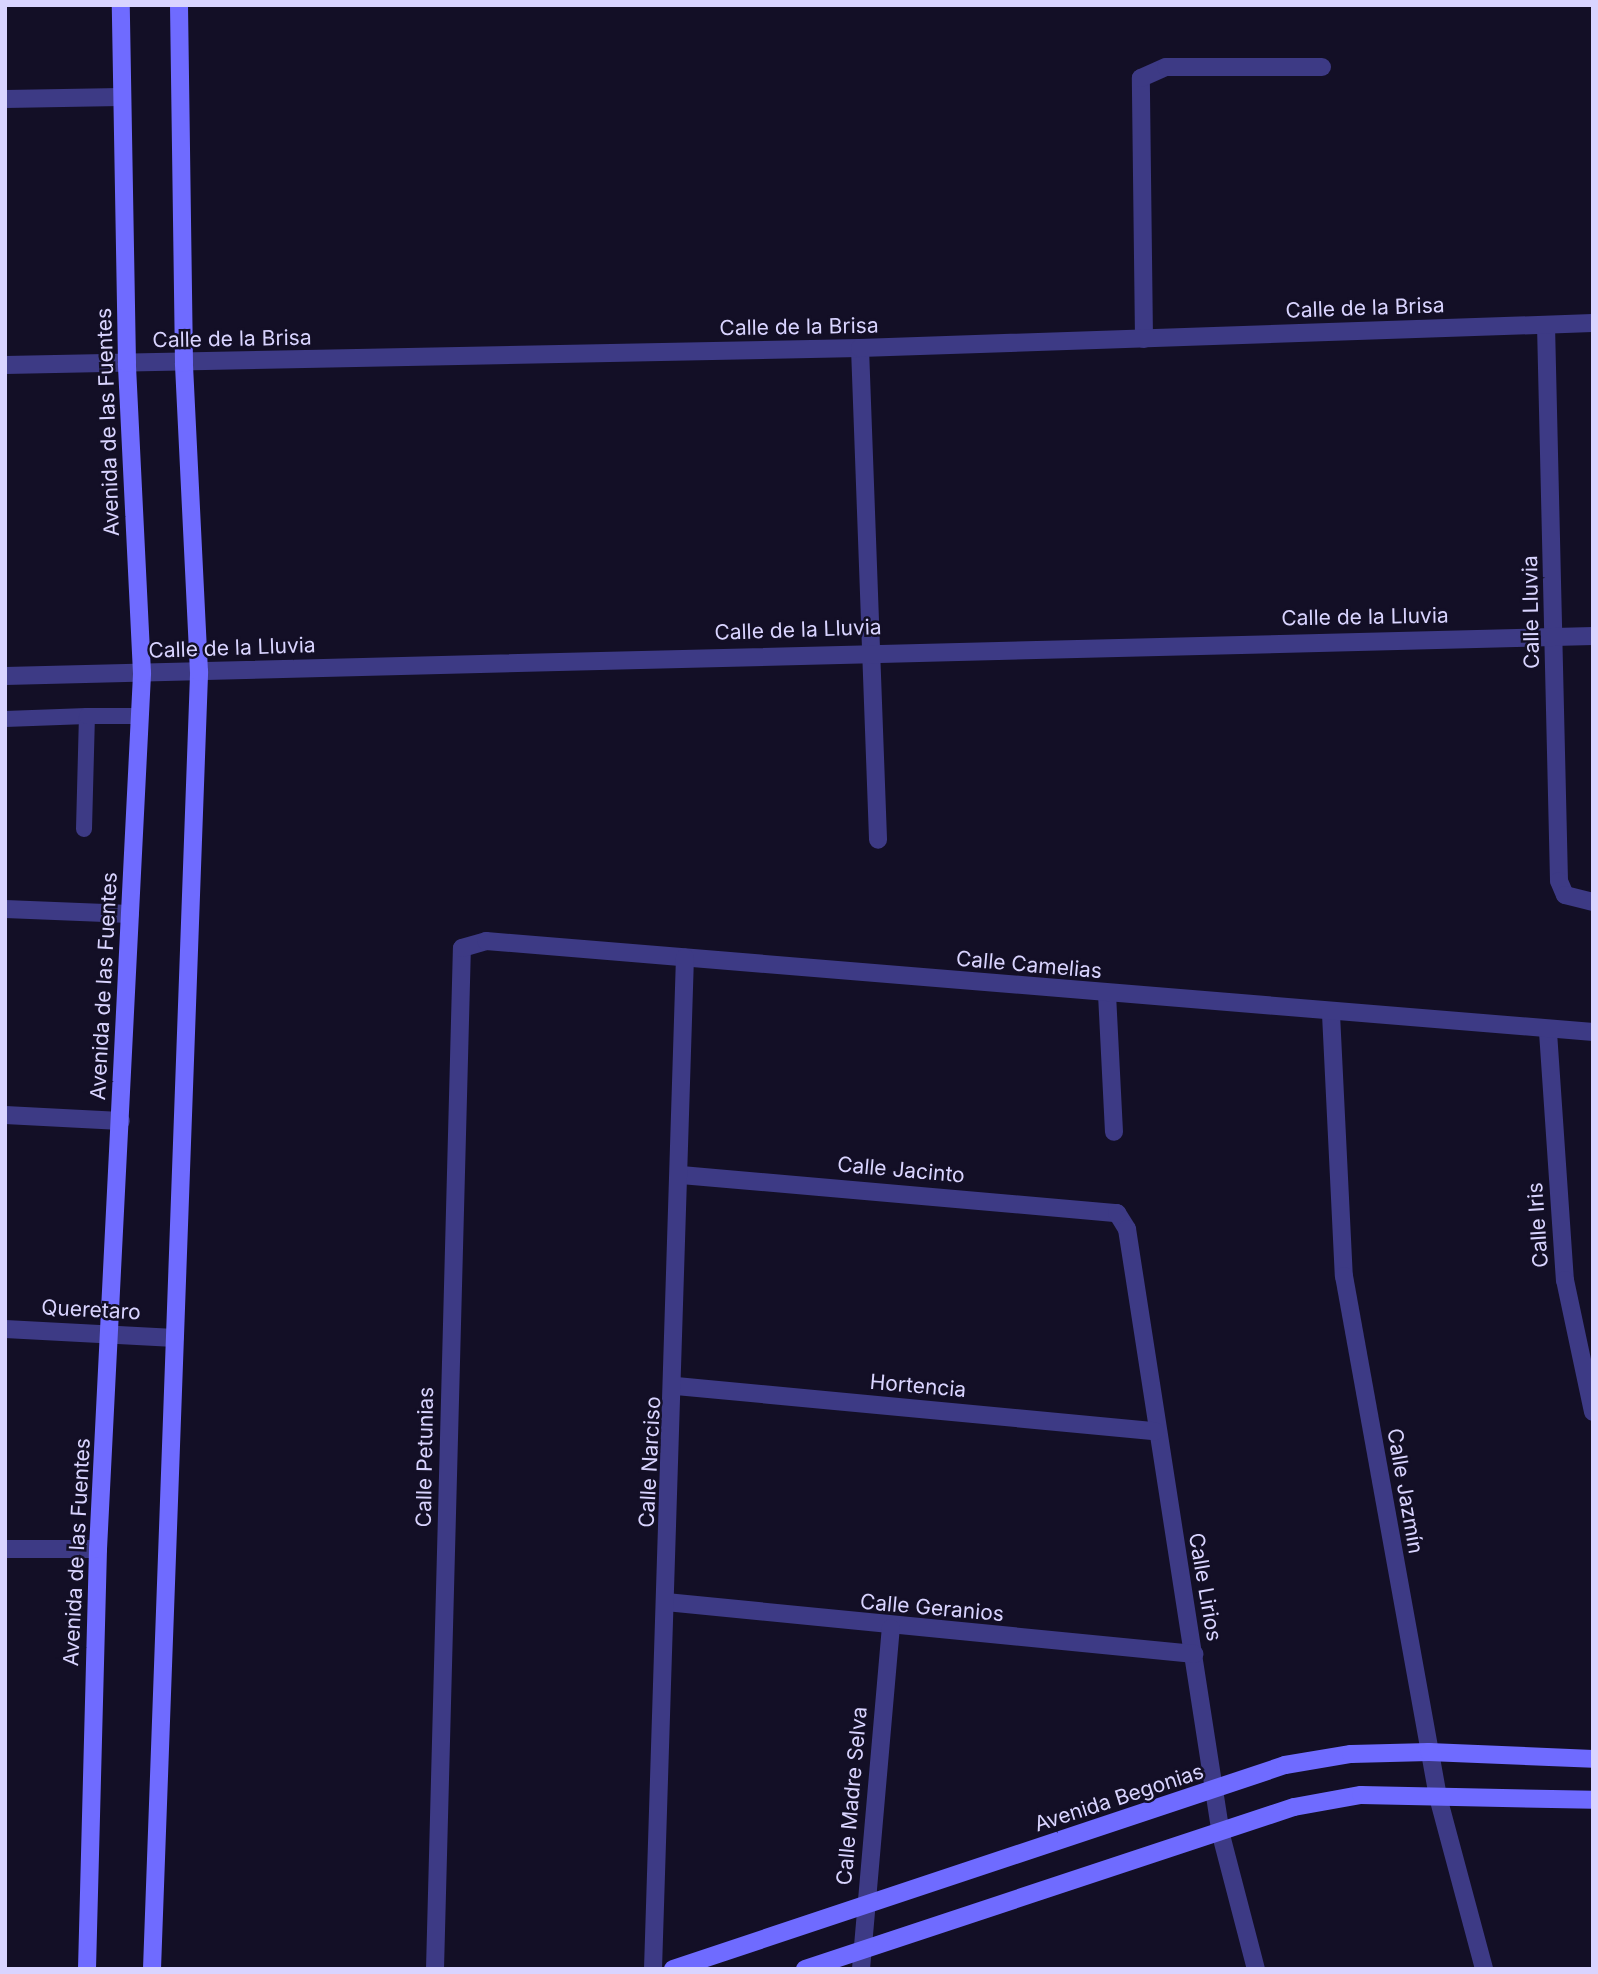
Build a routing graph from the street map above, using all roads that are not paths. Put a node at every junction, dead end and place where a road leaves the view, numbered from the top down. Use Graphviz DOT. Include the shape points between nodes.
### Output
graph roads {
  1 [pos="121,5"];
  2 [pos="179,5"];
  3 [pos="1322,67"];
  4 [pos="121,97"];
  5 [pos="5,99"];
  6 [pos="1593,323"];
  7 [pos="1546,325"];
  8 [pos="1144,339"];
  9 [pos="860,348"];
  10 [pos="127,363"];
  11 [pos="184,363"];
  12 [pos="5,365"];
  13 [pos="1554,636"];
  14 [pos="1593,636"];
  15 [pos="875,651"];
  16 [pos="199,672"];
  17 [pos="142,673"];
  18 [pos="5,676"];
  19 [pos="88,716"];
  20 [pos="140,716"];
  21 [pos="5,719"];
  22 [pos="84,829"];
  23 [pos="878,840"];
  24 [pos="1593,902"];
  25 [pos="5,909"];
  26 [pos="130,914"];
  27 [pos="463,947"];
  28 [pos="685,958"];
  29 [pos="1107,994"];
  30 [pos="1331,1014"];
  31 [pos="1548,1032"];
  32 [pos="1593,1032"];
  33 [pos="5,1115"];
  34 [pos="121,1121"];
  35 [pos="1114,1132"];
  36 [pos="681,1175"];
  37 [pos="1117,1213"];
  38 [pos="5,1329"];
  39 [pos="112,1334"];
  40 [pos="175,1338"];
  41 [pos="676,1386"];
  42 [pos="1593,1412"];
  43 [pos="1155,1431"];
  44 [pos="5,1549"];
  45 [pos="98,1549"];
  46 [pos="666,1602"];
  47 [pos="891,1628"];
  48 [pos="1194,1654"];
  49 [pos="1429,1752"];
  50 [pos="1593,1759"];
  51 [pos="1214,1790"];
  52 [pos="1438,1797"];
  53 [pos="1593,1800"];
  54 [pos="1220,1835"];
  55 [pos="865,1906"];
  56 [pos="862,1960"];
  57 [pos="88,1969"];
  58 [pos="152,1969"];
  59 [pos="435,1969"];
  60 [pos="653,1969"];
  61 [pos="673,1969"];
  62 [pos="805,1969"];
  63 [pos="1256,1969"];
  64 [pos="1484,1969"];
  1 -- 4 [label="main road, Avenida de las Fuentes"];
  2 -- 11 [label="main road"];
  3 -- 8 [label="street" via="1166,67 1140,78"];
  4 -- 5 [label="street"];
  4 -- 10 [label="main road, Avenida de las Fuentes"];
  6 -- 7 [label="street, Calle de la Brisa"];
  7 -- 8 [label="street, Calle de la Brisa"];
  7 -- 13 [label="street, Calle Lluvia"];
  8 -- 9 [label="street, Calle de la Brisa"];
  9 -- 11 [label="street, Calle de la Brisa"];
  9 -- 15 [label="street"];
  10 -- 11 [label="street, Calle de la Brisa"];
  10 -- 12 [label="street, Calle de la Brisa"];
  10 -- 17 [label="main road, Avenida de las Fuentes"];
  11 -- 16 [label="main road"];
  13 -- 14 [label="street, Calle de la Lluvia"];
  13 -- 15 [label="street, Calle de la Lluvia"];
  13 -- 24 [label="street, Calle Lluvia" via="1559,881 1565,895"];
  15 -- 16 [label="street, Calle de la Lluvia"];
  15 -- 23 [label="street"];
  16 -- 17 [label="street, Calle de la Lluvia"];
  16 -- 40 [label="main road"];
  17 -- 18 [label="street, Calle de la Lluvia"];
  17 -- 20 [label="main road, Avenida de las Fuentes"];
  19 -- 20 [label="lane"];
  19 -- 21 [label="lane"];
  19 -- 22 [label="lane"];
  20 -- 26 [label="main road, Avenida de las Fuentes"];
  25 -- 26 [label="street"];
  26 -- 34 [label="main road, Avenida de las Fuentes"];
  27 -- 28 [label="street, Calle Camelias" via="486,941"];
  27 -- 59 [label="street, Calle Petunias"];
  28 -- 29 [label="street, Calle Camelias"];
  28 -- 36 [label="street, Calle Narciso"];
  29 -- 30 [label="street, Calle Camelias"];
  29 -- 35 [label="street"];
  30 -- 31 [label="street, Calle Camelias"];
  30 -- 49 [label="street, Calle Jazmín" via="1344,1276"];
  31 -- 32 [label="street, Calle Camelias"];
  31 -- 42 [label="street, Calle Iris" via="1565,1280"];
  33 -- 34 [label="street"];
  34 -- 39 [label="main road, Avenida de las Fuentes"];
  36 -- 37 [label="street, Calle Jacinto"];
  36 -- 41 [label="street, Calle Narciso"];
  37 -- 43 [label="street, Calle Lirios" via="1126,1229"];
  38 -- 39 [label="street, Queretaro"];
  39 -- 40 [label="street, Queretaro"];
  39 -- 45 [label="main road, Avenida de las Fuentes"];
  40 -- 58 [label="main road"];
  41 -- 43 [label="street, Hortencia"];
  41 -- 46 [label="street, Calle Narciso"];
  43 -- 48 [label="street, Calle Lirios"];
  44 -- 45 [label="street"];
  45 -- 57 [label="main road, Avenida de las Fuentes"];
  46 -- 47 [label="street, Calle Geranios"];
  46 -- 60 [label="street, Calle Narciso"];
  47 -- 48 [label="street, Calle Geranios"];
  47 -- 55 [label="street, Calle Madre Selva"];
  48 -- 51 [label="street, Calle Lirios"];
  49 -- 50 [label="main road, Avenida Begonias"];
  49 -- 51 [label="main road, Avenida Begonias" via="1351,1754 1285,1766"];
  49 -- 52 [label="street, Calle Jazmín"];
  51 -- 54 [label="street, Calle Lirios"];
  51 -- 55 [label="main road, Avenida Begonias"];
  52 -- 53 [label="main road"];
  52 -- 54 [label="main road" via="1361,1795 1294,1807"];
  52 -- 64 [label="street, Calle Jazmín"];
  54 -- 56 [label="main road"];
  54 -- 63 [label="street, Calle Lirios"];
  55 -- 56 [label="street, Calle Madre Selva"];
  55 -- 61 [label="main road, Avenida Begonias"];
  56 -- 62 [label="main road"];
}
